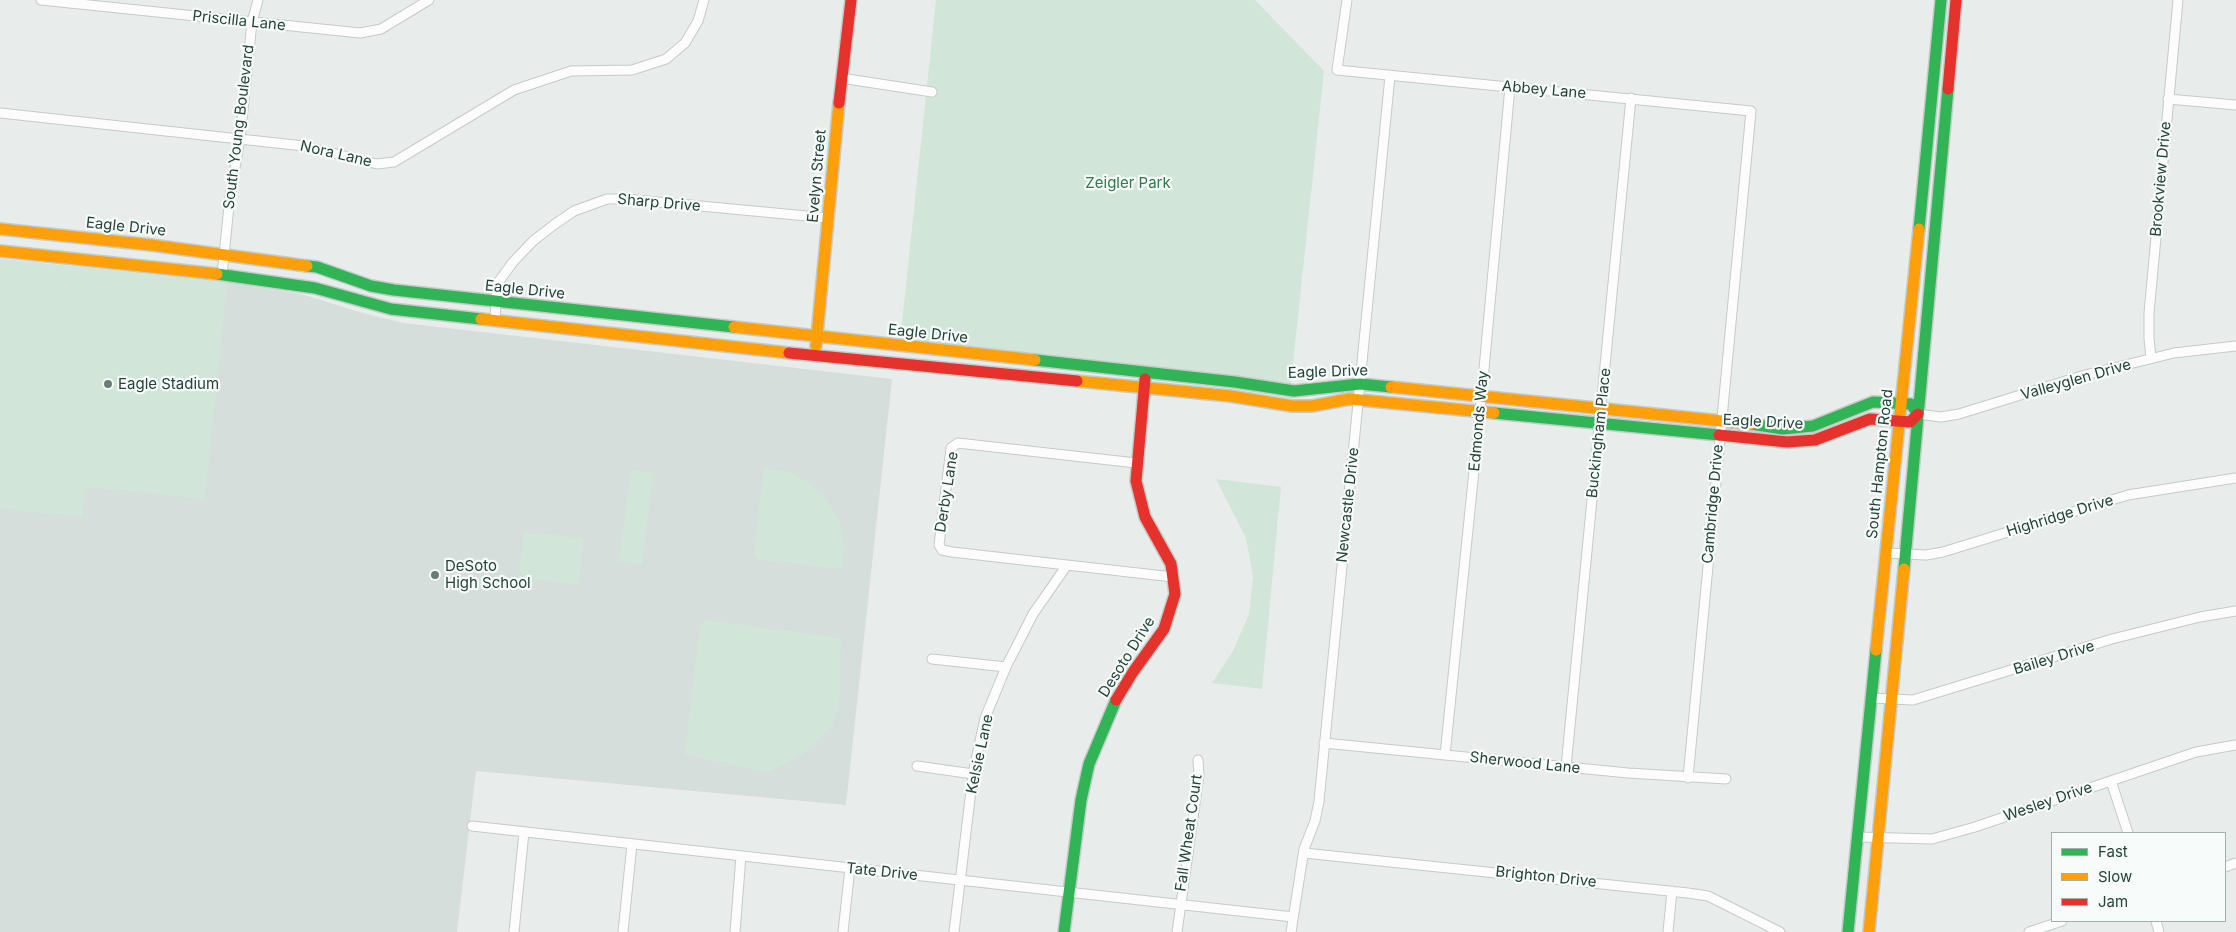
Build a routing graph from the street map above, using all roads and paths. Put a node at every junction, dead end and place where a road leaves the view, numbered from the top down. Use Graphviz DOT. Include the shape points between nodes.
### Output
graph roads {
  1 [pos="41,0"];
  2 [pos="258,0"];
  3 [pos="429,0"];
  4 [pos="704,0"];
  5 [pos="851,0"];
  6 [pos="1347,0"];
  7 [pos="1941,0"];
  8 [pos="1956,0"];
  9 [pos="2178,0"];
  10 [pos="252,22"];
  11 [pos="1936,49"];
  12 [pos="1952,51"];
  13 [pos="1390,76"];
  14 [pos="841,78"];
  15 [pos="1510,87"];
  16 [pos="932,92"];
  17 [pos="1631,98"];
  18 [pos="2168,98"];
  19 [pos="2236,106"];
  20 [pos="1751,111"];
  21 [pos="0,113"];
  22 [pos="240,139"];
  23 [pos="828,218"];
  24 [pos="0,230"];
  25 [pos="1918,233"];
  26 [pos="1935,234"];
  27 [pos="0,251"];
  28 [pos="224,254"];
  29 [pos="222,275"];
  30 [pos="496,302"];
  31 [pos="495,320"];
  32 [pos="664,320"];
  33 [pos="817,337"];
  34 [pos="662,338"];
  35 [pos="2236,346"];
  36 [pos="910,347"];
  37 [pos="815,356"];
  38 [pos="2151,358"];
  39 [pos="908,366"];
  40 [pos="1109,368"];
  41 [pos="1145,372"];
  42 [pos="1024,375"];
  43 [pos="1360,384"];
  44 [pos="1144,387"];
  45 [pos="1294,391"];
  46 [pos="1480,396"];
  47 [pos="1358,400"];
  48 [pos="1903,403"];
  49 [pos="1292,406"];
  50 [pos="1602,408"];
  51 [pos="1480,412"];
  52 [pos="1918,414"];
  53 [pos="1721,420"];
  54 [pos="1901,421"];
  55 [pos="1600,424"];
  56 [pos="1719,435"];
  57 [pos="1136,463"];
  58 [pos="2236,478"];
  59 [pos="1886,553"];
  60 [pos="1906,554"];
  61 [pos="1067,565"];
  62 [pos="1173,577"];
  63 [pos="2236,611"];
  64 [pos="932,659"];
  65 [pos="1006,667"];
  66 [pos="1871,698"];
  67 [pos="1892,698"];
  68 [pos="1324,743"];
  69 [pos="2236,744"];
  70 [pos="1445,755"];
  71 [pos="1198,760"];
  72 [pos="918,766"];
  73 [pos="1566,767"];
  74 [pos="973,774"];
  75 [pos="1688,778"];
  76 [pos="1726,779"];
  77 [pos="2111,781"];
  78 [pos="472,826"];
  79 [pos="524,832"];
  80 [pos="2128,832"];
  81 [pos="1857,837"];
  82 [pos="1878,839"];
  83 [pos="632,844"];
  84 [pos="1304,853"];
  85 [pos="741,856"];
  86 [pos="850,868"];
  87 [pos="960,880"];
  88 [pos="1672,891"];
  89 [pos="1068,892"];
  90 [pos="1180,905"];
  91 [pos="1292,918"];
  92 [pos="2059,922"];
  93 [pos="514,932"];
  94 [pos="623,932"];
  95 [pos="735,932"];
  96 [pos="843,932"];
  97 [pos="954,932"];
  98 [pos="1064,932"];
  99 [pos="1177,932"];
  100 [pos="1291,932"];
  101 [pos="1668,932"];
  102 [pos="1780,932"];
  103 [pos="1848,932"];
  104 [pos="1870,932"];
  105 [pos="2029,932"];
  1 -- 10 [label="street, Priscilla Lane"];
  2 -- 10 [label="street, South Young Boulevard"];
  3 -- 10 [label="street, Priscilla Lane" via="381,29 360,33"];
  4 -- 22 [label="street, Nora Lane" via="698,22 685,43 666,59 632,70 571,71 514,90 394,162 377,164 304,146"];
  5 -- 14 [label="street, Evelyn Street"];
  6 -- 13 [label="street, Abbey Lane" via="1337,70"];
  7 -- 11 [label="street, South Hampton Road"];
  8 -- 12 [label="street"];
  9 -- 18 [label="street, Brookview Drive"];
  10 -- 22 [label="street, South Young Boulevard"];
  11 -- 12 [label="street"];
  11 -- 25 [label="street, South Hampton Road"];
  12 -- 26 [label="street"];
  13 -- 15 [label="street, Abbey Lane"];
  13 -- 43 [label="street, Newcastle Drive"];
  14 -- 16 [label="street"];
  14 -- 23 [label="street, Evelyn Street"];
  15 -- 17 [label="street, Abbey Lane"];
  15 -- 46 [label="street, Edmonds Way"];
  17 -- 20 [label="street, Abbey Lane"];
  17 -- 50 [label="street, Buckingham Place"];
  18 -- 19 [label="street"];
  18 -- 38 [label="street, Brookview Drive" via="2149,312"];
  20 -- 53 [label="street, Cambridge Drive"];
  21 -- 22 [label="street, Nora Lane"];
  22 -- 28 [label="street, South Young Boulevard"];
  23 -- 30 [label="street, Sharp Drive" via="607,199 574,211 533,241 498,284"];
  23 -- 33 [label="street, Evelyn Street"];
  24 -- 28 [label="street, Eagle Drive"];
  25 -- 26 [label="street"];
  25 -- 48 [label="street, South Hampton Road"];
  26 -- 52 [label="street"];
  27 -- 29 [label="street, Eagle Drive"];
  28 -- 29 [label="street, South Young Boulevard"];
  28 -- 30 [label="street, Eagle Drive" via="317,267 371,286"];
  29 -- 31 [label="street, Eagle Drive" via="315,288 391,309"];
  30 -- 31 [label="street, Sharp Drive"];
  30 -- 32 [label="street, Eagle Drive"];
  31 -- 34 [label="street, Eagle Drive"];
  32 -- 33 [label="street, Eagle Drive"];
  32 -- 34 [label="street"];
  33 -- 36 [label="street, Eagle Drive"];
  33 -- 37 [label="street, Evelyn Street"];
  34 -- 37 [label="street, Eagle Drive"];
  35 -- 38 [label="street, Valleyglen Drive" via="2174,352"];
  36 -- 39 [label="street"];
  36 -- 40 [label="street, Eagle Drive"];
  37 -- 39 [label="street, Eagle Drive"];
  38 -- 52 [label="street, Valleyglen Drive" via="1959,414 1941,417"];
  39 -- 42 [label="street, Eagle Drive"];
  40 -- 41 [label="street, Eagle Drive"];
  40 -- 42 [label="street" via="1106,376 1076,373"];
  41 -- 44 [label="street, Desoto Drive"];
  41 -- 45 [label="street, Eagle Drive"];
  42 -- 44 [label="street, Eagle Drive"];
  43 -- 45 [label="street, Eagle Drive"];
  43 -- 46 [label="street, Eagle Drive"];
  43 -- 47 [label="street, Newcastle Drive"];
  44 -- 49 [label="street, Eagle Drive"];
  44 -- 57 [label="street, Desoto Drive"];
  45 -- 49 [label="street"];
  46 -- 50 [label="street, Eagle Drive"];
  46 -- 51 [label="street, Edmonds Way"];
  47 -- 49 [label="street, Eagle Drive"];
  47 -- 51 [label="street, Eagle Drive"];
  47 -- 68 [label="street, Newcastle Drive"];
  48 -- 52 [label="street" via="1911,404"];
  48 -- 53 [label="street, Eagle Drive" via="1872,402 1813,426 1799,428 1783,429"];
  48 -- 54 [label="street, South Hampton Road"];
  50 -- 53 [label="street, Eagle Drive"];
  50 -- 55 [label="street, Buckingham Place"];
  51 -- 55 [label="street, Eagle Drive"];
  51 -- 70 [label="street, Edmonds Way"];
  52 -- 54 [label="street, Eagle Drive" via="1910,422"];
  52 -- 60 [label="street"];
  53 -- 56 [label="street, Cambridge Drive"];
  54 -- 56 [label="street, Eagle Drive" via="1870,419 1825,437 1802,441"];
  54 -- 59 [label="street, South Hampton Road"];
  55 -- 56 [label="street, Eagle Drive"];
  55 -- 73 [label="street, Buckingham Place"];
  56 -- 75 [label="street, Cambridge Drive"];
  57 -- 61 [label="street, Derby Lane" via="969,443 958,443 951,448 939,532 942,550"];
  57 -- 62 [label="street, Desoto Drive" via="1136,481 1145,517 1166,552"];
  58 -- 60 [label="street, Highridge Drive" via="2128,495 1944,552 1926,556"];
  59 -- 60 [label="street, Highridge Drive"];
  59 -- 66 [label="street, South Hampton Road"];
  60 -- 67 [label="street"];
  61 -- 62 [label="street, Derby Lane"];
  61 -- 65 [label="street, Kelsie Lane" via="1033,614"];
  62 -- 89 [label="street, Desoto Drive" via="1175,594 1164,629 1113,706 1089,764"];
  63 -- 67 [label="street, Bailey Drive" via="2112,640 1913,700"];
  64 -- 65 [label="street"];
  65 -- 74 [label="street, Kelsie Lane" via="985,718"];
  66 -- 67 [label="street, Bailey Drive"];
  66 -- 81 [label="street, South Hampton Road"];
  67 -- 82 [label="street"];
  68 -- 70 [label="street, Sherwood Lane"];
  68 -- 84 [label="street, Newcastle Drive" via="1315,821"];
  69 -- 77 [label="street, Wesley Drive" via="2196,752"];
  70 -- 73 [label="street, Sherwood Lane"];
  71 -- 90 [label="street, Fall Wheat Court"];
  72 -- 74 [label="street"];
  73 -- 75 [label="street, Sherwood Lane"];
  74 -- 87 [label="street, Kelsie Lane"];
  75 -- 76 [label="street, Sherwood Lane"];
  77 -- 80 [label="street"];
  77 -- 82 [label="street, Wesley Drive" via="1932,839"];
  78 -- 79 [label="street, Tate Drive"];
  79 -- 83 [label="street, Tate Drive"];
  79 -- 93 [label="street"];
  81 -- 82 [label="street, Wesley Drive"];
  81 -- 103 [label="street, South Hampton Road"];
  82 -- 104 [label="street"];
  83 -- 85 [label="street, Tate Drive"];
  83 -- 94 [label="street"];
  84 -- 88 [label="street, Brighton Drive"];
  84 -- 91 [label="street, Newcastle Drive"];
  85 -- 86 [label="street, Tate Drive"];
  85 -- 95 [label="street"];
  86 -- 87 [label="street, Tate Drive"];
  86 -- 96 [label="street"];
  87 -- 89 [label="street, Tate Drive"];
  87 -- 97 [label="street, Kelsie Lane"];
  88 -- 101 [label="street"];
  88 -- 102 [label="street, Brighton Drive" via="1708,896"];
  89 -- 90 [label="street, Tate Drive"];
  89 -- 98 [label="street, Desoto Drive"];
  90 -- 91 [label="street, Tate Drive"];
  90 -- 99 [label="street, Fall Wheat Court"];
  91 -- 100 [label="street, Newcastle Drive"];
  92 -- 105 [label="street"];
}
